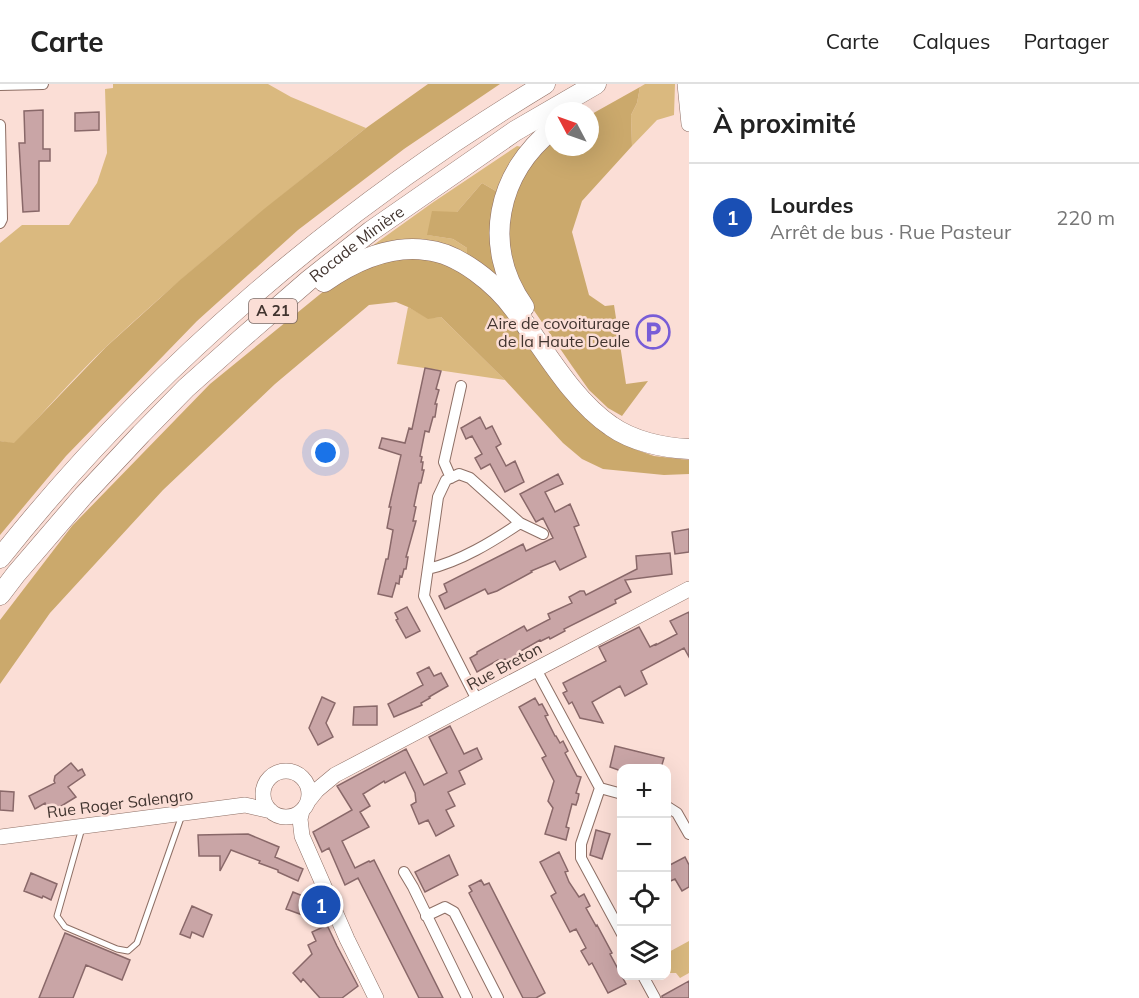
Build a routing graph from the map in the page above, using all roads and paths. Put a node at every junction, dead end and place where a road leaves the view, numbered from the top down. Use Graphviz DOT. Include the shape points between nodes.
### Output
graph roads {
  1 [pos="43,84"];
  2 [pos="545,84"];
  3 [pos="596,84"];
  4 [pos="611,84"];
  5 [pos="685,84"];
  6 [pos="0,85"];
  7 [pos="587,102"];
  8 [pos="689,124"];
  9 [pos="0,125"];
  10 [pos="545,137"];
  11 [pos="0,223"];
  12 [pos="240,339"];
  13 [pos="461,387"];
  14 [pos="689,435"];
  15 [pos="689,449"];
  16 [pos="451,478"];
  17 [pos="520,523"];
  18 [pos="543,534"];
  19 [pos="0,558"];
  20 [pos="428,569"];
  21 [pos="689,589"];
  22 [pos="0,596"];
  23 [pos="536,669"];
  24 [pos="477,700"];
  25 [pos="297,774"];
  26 [pos="335,775"];
  27 [pos="264,788"];
  28 [pos="600,788"];
  29 [pos="617,793"];
  30 [pos="245,805"];
  31 [pos="305,806"];
  32 [pos="671,809"];
  33 [pos="183,813"];
  34 [pos="277,814"];
  35 [pos="83,826"];
  36 [pos="689,834"];
  37 [pos="302,836"];
  38 [pos="0,837"];
  39 [pos="404,872"];
  40 [pos="426,916"];
  41 [pos="617,926"];
  42 [pos="646,980"];
  43 [pos="376,998"];
  44 [pos="467,998"];
  45 [pos="498,998"];
  46 [pos="655,998"];
  1 -- 6 [label="street"];
  2 -- 19 [label="highway, Rocade Minière / A 21" via="389,187 265,285 124,418"];
  3 -- 12 [label="highway, Rocade Minière / A 21" via="515,131 371,231"];
  4 -- 7 [label="highway"];
  5 -- 8 [label="main road"];
  9 -- 11 [label="street"];
  10 -- 14 [label="highway" via="518,167 502,206 501,253 508,278 572,374 603,410 633,428 671,436"];
  12 -- 15 [label="highway" via="334,275 364,260 388,252 427,249 458,261 501,294 573,390 612,427 644,441"];
  12 -- 22 [label="highway, Rocade Minière / A 21" via="141,434"];
  13 -- 16 [label="street" via="444,462"];
  16 -- 17 [label="street" via="459,474 470,478"];
  16 -- 20 [label="street" via="438,497"];
  17 -- 18 [label="street"];
  17 -- 20 [label="street" via="447,564"];
  20 -- 24 [label="street" via="424,596"];
  21 -- 23 [label="main road, Rue Breton"];
  23 -- 24 [label="main road, Rue Breton"];
  23 -- 28 [label="street"];
  24 -- 26 [label="main road, Rue Breton"];
  25 -- 26 [label="main road, Rue Breton"];
  25 -- 27 [label="main road" via="281,772 268,780"];
  25 -- 31 [label="main road" via="309,792"];
  26 -- 31 [label="main road, Rue Breton"];
  27 -- 30 [label="main road"];
  27 -- 34 [label="main road" via="266,804"];
  28 -- 29 [label="street"];
  28 -- 41 [label="street" via="581,844 581,858"];
  30 -- 33 [label="main road, Rue Roger Salengro"];
  30 -- 34 [label="main road, Rue Roger Salengro"];
  31 -- 34 [label="main road" via="289,817"];
  31 -- 37 [label="main road" via="300,819"];
  32 -- 36 [label="street"];
  33 -- 35 [label="main road, Rue Roger Salengro"];
  33 -- 35 [label="lane" via="137,943 128,951 65,927 57,916"];
  34 -- 37 [label="main road"];
  35 -- 38 [label="main road, Rue Roger Salengro"];
  37 -- 43 [label="main road"];
  39 -- 40 [label="street"];
  40 -- 44 [label="street"];
  40 -- 45 [label="street" via="445,907 454,912"];
  42 -- 46 [label="street"];
}
